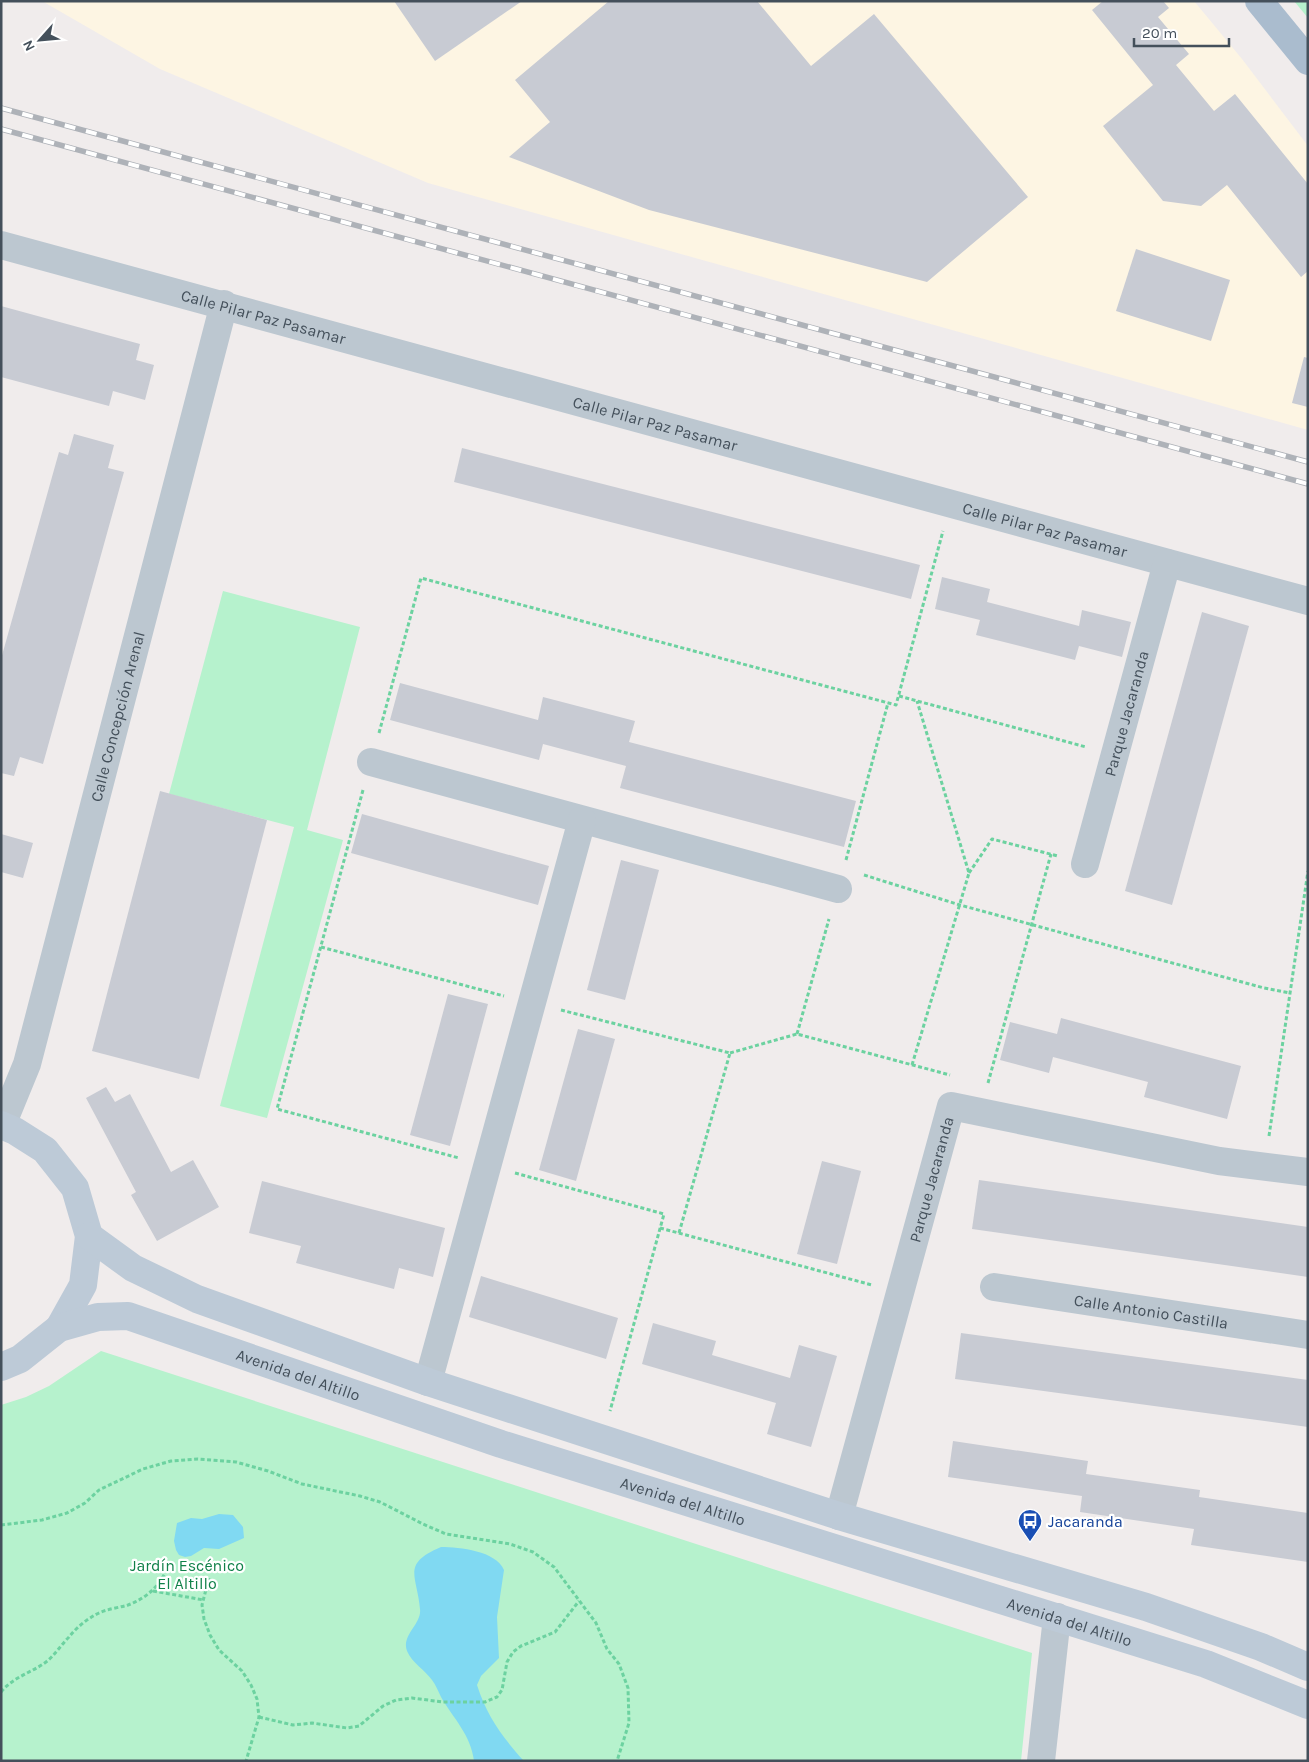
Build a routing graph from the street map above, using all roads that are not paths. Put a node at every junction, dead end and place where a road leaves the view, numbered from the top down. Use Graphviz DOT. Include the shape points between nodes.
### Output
graph roads {
  1 [pos="1259,1"];
  2 [pos="1308,61"];
  3 [pos="1,245"];
  4 [pos="224,304"];
  5 [pos="1167,563"];
  6 [pos="1308,601"];
  7 [pos="371,762"];
  8 [pos="582,820"];
  9 [pos="1085,864"];
  10 [pos="838,889"];
  11 [pos="2,1125"];
  12 [pos="1308,1172"];
  13 [pos="89,1236"];
  14 [pos="994,1288"];
  15 [pos="59,1328"];
  16 [pos="1308,1335"];
  17 [pos="1,1367"];
  18 [pos="428,1382"];
  19 [pos="839,1516"];
  20 [pos="1057,1617"];
  21 [pos="1308,1667"];
  22 [pos="1308,1705"];
  23 [pos="1042,1761"];
  1 -- 2 [label="main road"];
  3 -- 4 [label="street, Calle Pilar Paz Pasamar"];
  4 -- 5 [label="street, Calle Pilar Paz Pasamar"];
  4 -- 11 [label="street, Calle Concepción Arenal" via="27,1064"];
  5 -- 6 [label="street, Calle Pilar Paz Pasamar"];
  5 -- 9 [label="street, Parque Jacaranda"];
  7 -- 8 [label="street"];
  8 -- 10 [label="street"];
  8 -- 18 [label="street"];
  11 -- 13 [label="street, Avenida del Altillo" via="45,1150 57,1165 75,1188"];
  12 -- 19 [label="street, Parque Jacaranda" via="1219,1161 951,1106"];
  13 -- 15 [label="street, Avenida del Altillo" via="83,1285"];
  13 -- 18 [label="street, Avenida del Altillo" via="133,1268 197,1300"];
  14 -- 16 [label="street, Calle Antonio Castilla"];
  15 -- 17 [label="street, Avenida del Altillo" via="20,1359"];
  15 -- 20 [label="street, Avenida del Altillo" via="98,1317 128,1316 501,1444"];
  18 -- 19 [label="street, Avenida del Altillo"];
  19 -- 21 [label="street, Avenida del Altillo" via="1146,1606"];
  20 -- 22 [label="street, Avenida del Altillo" via="1206,1664"];
  20 -- 23 [label="street"];
}
